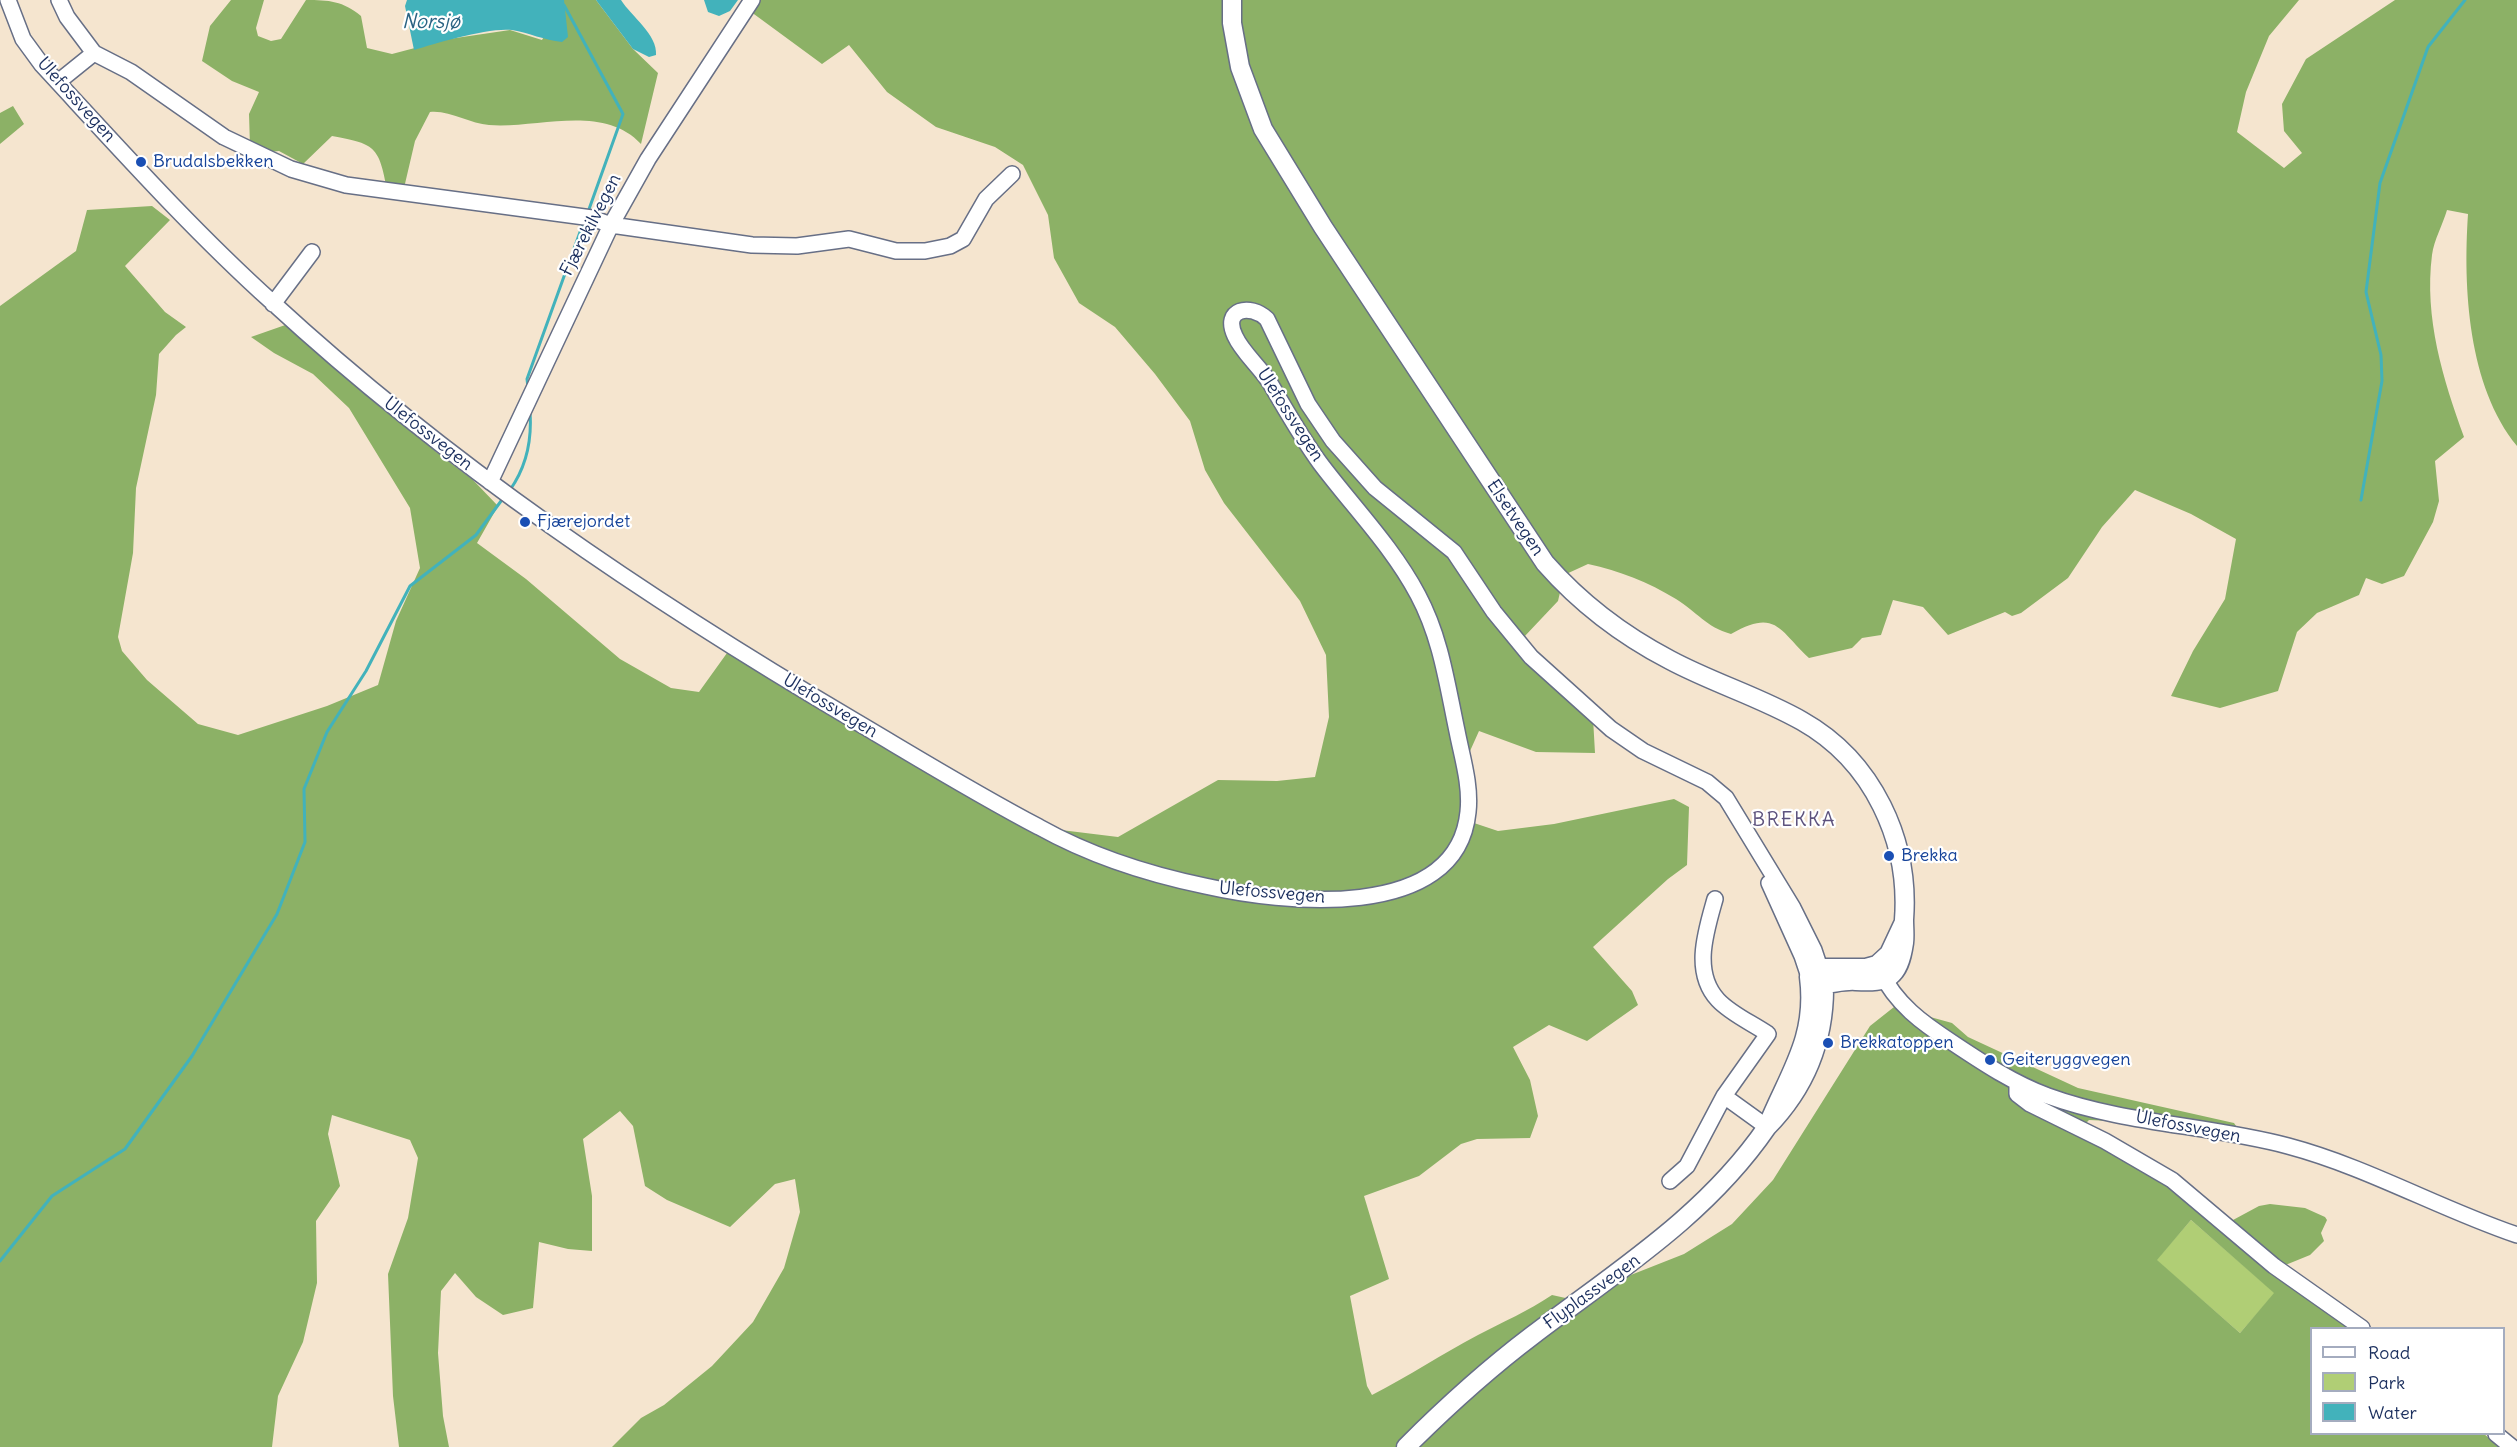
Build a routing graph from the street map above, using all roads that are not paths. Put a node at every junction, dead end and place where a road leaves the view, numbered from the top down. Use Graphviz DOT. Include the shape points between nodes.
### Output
graph roads {
  1 [pos="8,0"];
  2 [pos="59,0"];
  3 [pos="752,0"];
  4 [pos="1232,0"];
  5 [pos="94,53"];
  6 [pos="58,82"];
  7 [pos="1012,174"];
  8 [pos="611,225"];
  9 [pos="312,252"];
  10 [pos="273,304"];
  11 [pos="490,482"];
  12 [pos="1715,899"];
  13 [pos="1881,973"];
  14 [pos="1818,976"];
  15 [pos="2017,1083"];
  16 [pos="1724,1096"];
  17 [pos="1767,1126"];
  18 [pos="1670,1181"];
  19 [pos="2517,1235"];
  20 [pos="2358,1327"];
  21 [pos="2497,1435"];
  22 [pos="1406,1447"];
  23 [pos="2512,1447"];
  1 -- 6 [label="street, Ulefossvegen" via="23,39"];
  2 -- 5 [label="street"];
  3 -- 8 [label="street, Fjærekilvegen" via="648,159"];
  4 -- 13 [label="main road, Elsetvegen" via="1240,67 1267,136 1535,549 1576,596 1628,636 1671,661 1819,731 1843,751 1873,789 1895,836 1906,882 1905,939 1900,960 1895,971"];
  5 -- 6 [label="street"];
  5 -- 8 [label="street" via="123,67 224,137 315,177 346,185 592,218"];
  6 -- 10 [label="street, Ulefossvegen" via="203,237"];
  7 -- 8 [label="street" via="986,199 963,239 926,251 896,251 849,238 797,246 752,245"];
  8 -- 11 [label="street, Fjærekilvegen"];
  9 -- 10 [label="street"];
  10 -- 11 [label="street, Ulefossvegen"];
  11 -- 14 [label="street, Ulefossvegen" via="674,611 1063,840 1155,875 1217,889 1308,898 1359,898 1391,893 1429,876 1448,860 1467,820 1466,778 1442,655 1414,588 1388,548 1308,446 1263,371 1234,335 1232,323 1237,314 1256,309 1267,319 1319,421 1363,477 1454,552 1506,629 1556,681 1611,729 1718,790 1737,814 1793,908"];
  12 -- 16 [label="street" via="1703,953 1707,981 1719,1001 1768,1034"];
  13 -- 14 [label="main road" via="1870,983"];
  13 -- 15 [label="street, Ulefossvegen" via="1908,1011"];
  14 -- 17 [label="main road, Flyplassvegen" via="1798,1063"];
  15 -- 19 [label="street, Ulefossvegen" via="2101,1111 2288,1146"];
  15 -- 20 [label="street" via="2017,1094 2030,1104 2172,1180 2274,1266"];
  16 -- 17 [label="street"];
  16 -- 18 [label="street" via="1687,1166"];
  17 -- 22 [label="main road, Flyplassvegen" via="1728,1177 1682,1223 1513,1350"];
  21 -- 23 [label="street"];
}
